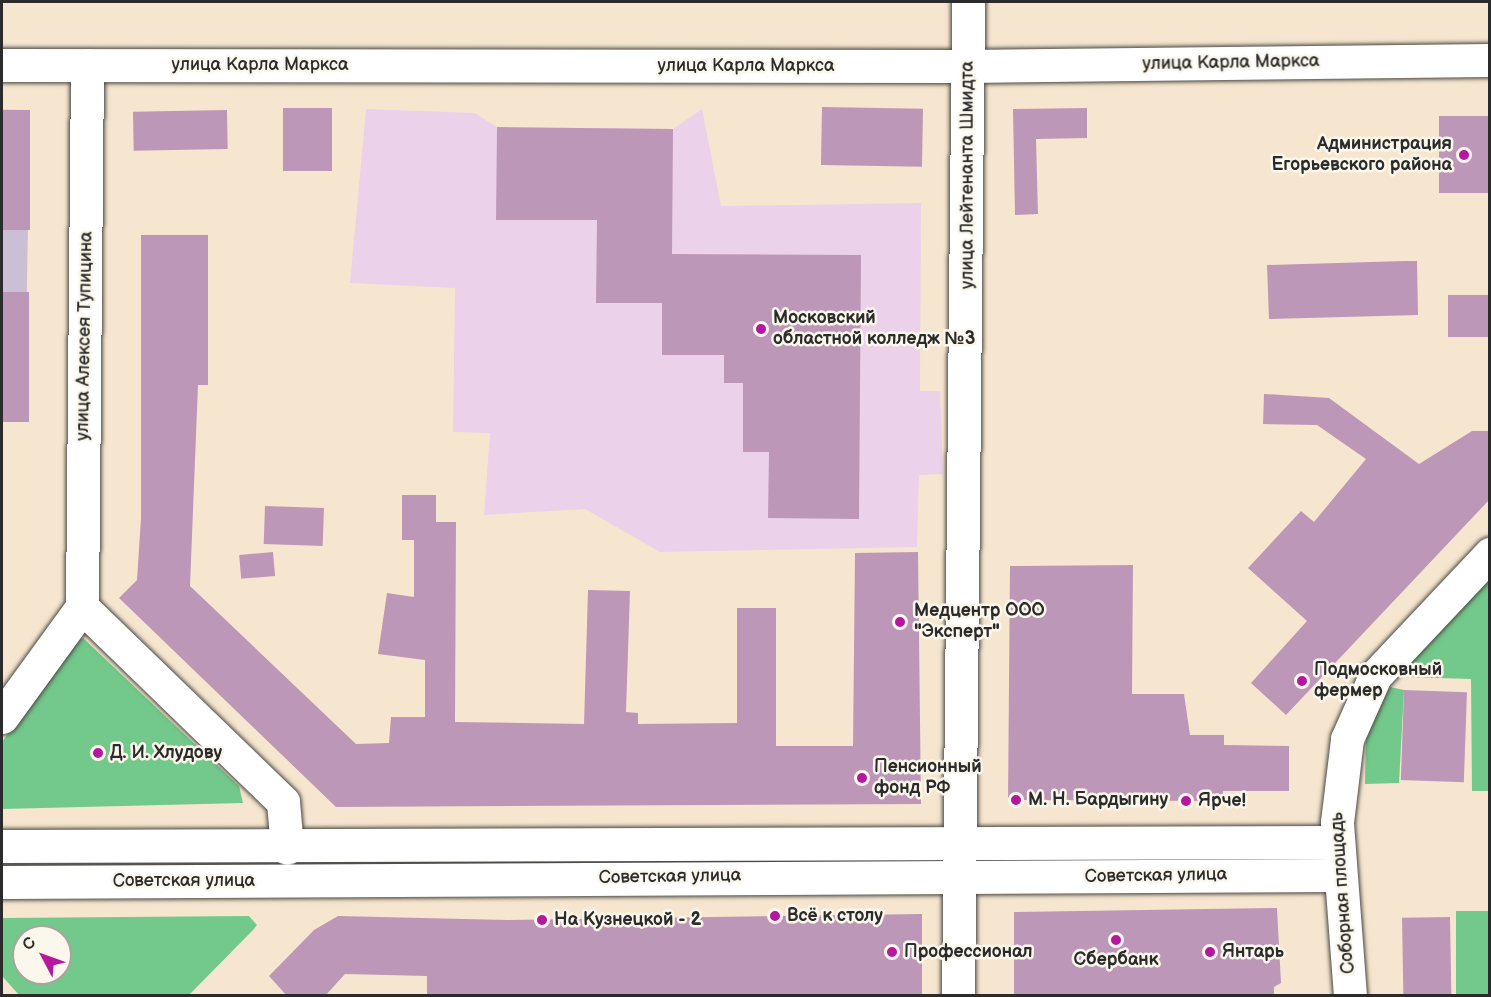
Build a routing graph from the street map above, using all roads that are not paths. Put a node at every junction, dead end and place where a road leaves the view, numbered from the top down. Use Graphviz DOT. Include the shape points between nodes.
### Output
graph roads {
  1 [pos="968,2"];
  2 [pos="1490,60"];
  3 [pos="2,65"];
  4 [pos="87,65"];
  5 [pos="968,66"];
  6 [pos="1490,555"];
  7 [pos="82,607"];
  8 [pos="2,717"];
  9 [pos="959,842"];
  10 [pos="1337,842"];
  11 [pos="2,846"];
  12 [pos="287,848"];
  13 [pos="1339,875"];
  14 [pos="958,876"];
  15 [pos="2,882"];
  16 [pos="958,996"];
  17 [pos="1350,996"];
  1 -- 5 [label="street, улица Лейтенанта Шмидта"];
  2 -- 5 [label="street, улица Карла Маркса"];
  3 -- 4 [label="street, улица Карла Маркса"];
  4 -- 5 [label="street, улица Карла Маркса"];
  4 -- 7 [label="street, улица Алексея Тупицина"];
  5 -- 9 [label="street, улица Лейтенанта Шмидта"];
  6 -- 10 [label="street, Соборная площадь" via="1375,676 1358,705 1337,801"];
  7 -- 8 [label="street"];
  7 -- 12 [label="street" via="283,802"];
  9 -- 10 [label="street, Советская улица"];
  9 -- 12 [label="street, Советская улица"];
  9 -- 14 [label="street, улица Лейтенанта Шмидта"];
  10 -- 13 [label="street, Соборная площадь"];
  11 -- 12 [label="street, Советская улица"];
  13 -- 14 [label="street, Советская улица"];
  13 -- 17 [label="street, Соборная площадь"];
  14 -- 15 [label="street, Советская улица"];
  14 -- 16 [label="street, улица Лейтенанта Шмидта"];
}
